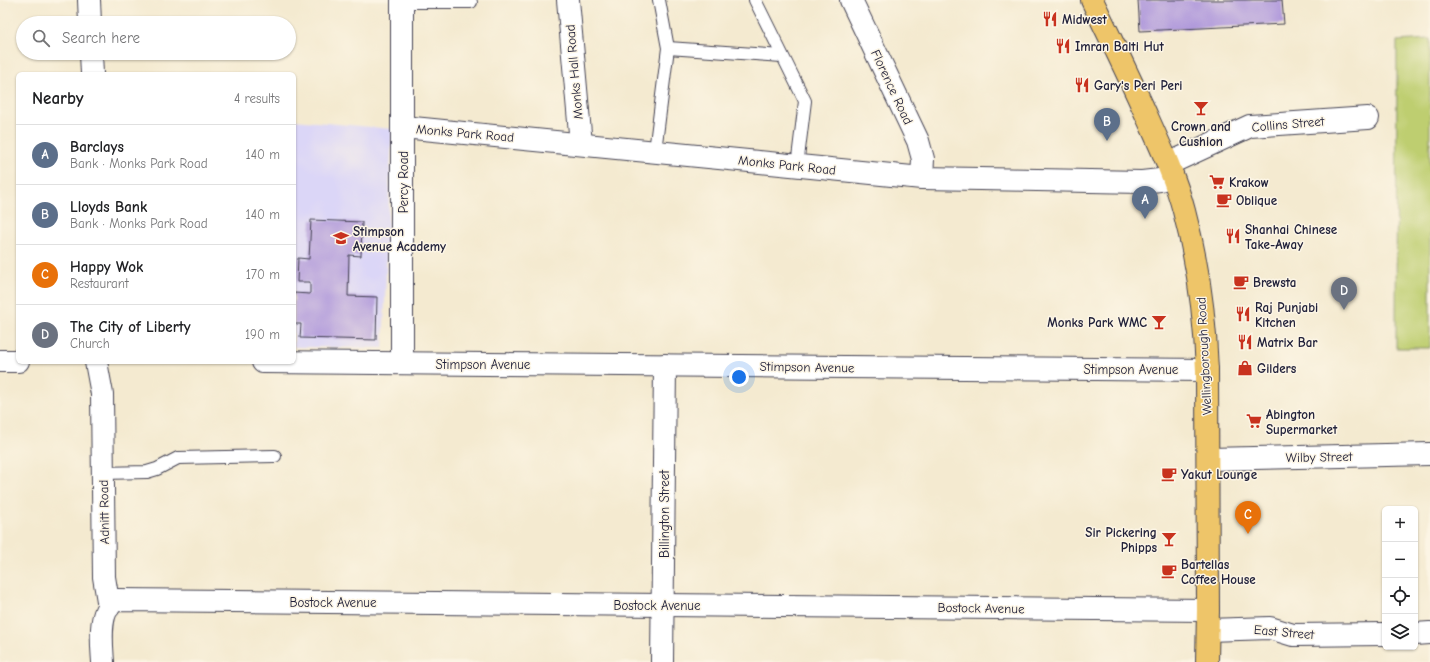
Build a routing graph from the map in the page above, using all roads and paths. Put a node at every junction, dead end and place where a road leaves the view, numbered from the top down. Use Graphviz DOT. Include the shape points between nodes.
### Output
graph roads {
  1 [pos="89,0"];
  2 [pos="568,0"];
  3 [pos="659,0"];
  4 [pos="755,0"];
  5 [pos="851,0"];
  6 [pos="1092,0"];
  7 [pos="402,1"];
  8 [pos="471,2"];
  9 [pos="90,16"];
  10 [pos="668,48"];
  11 [pos="782,56"];
  12 [pos="91,60"];
  13 [pos="92,72"];
  14 [pos="1368,118"];
  15 [pos="403,127"];
  16 [pos="581,144"];
  17 [pos="655,151"];
  18 [pos="797,166"];
  19 [pos="1170,170"];
  20 [pos="922,178"];
  21 [pos="0,361"];
  22 [pos="16,361"];
  23 [pos="296,362"];
  24 [pos="402,363"];
  25 [pos="96,364"];
  26 [pos="665,365"];
  27 [pos="1207,370"];
  28 [pos="1430,454"];
  29 [pos="275,456"];
  30 [pos="1208,459"];
  31 [pos="103,473"];
  32 [pos="663,605"];
  33 [pos="109,606"];
  34 [pos="1208,620"];
  35 [pos="1430,633"];
  36 [pos="1382,634"];
  37 [pos="1418,634"];
  38 [pos="103,662"];
  39 [pos="662,662"];
  40 [pos="1207,662"];
  1 -- 9 [label="street"];
  2 -- 16 [label="street, Monks Hall Road"];
  3 -- 10 [label="lane"];
  4 -- 11 [label="lane"];
  5 -- 20 [label="street, Florence Road" via="918,141 923,159"];
  6 -- 19 [label="main road, Wellingborough Road"];
  7 -- 8 [label="lane"];
  7 -- 15 [label="street, Percy Road"];
  10 -- 11 [label="lane"];
  10 -- 17 [label="lane"];
  11 -- 18 [label="lane" via="804,101"];
  12 -- 13 [label="street"];
  14 -- 19 [label="street, Collins Street" via="1250,126"];
  15 -- 16 [label="street, Monks Park Road"];
  15 -- 24 [label="street, Percy Road"];
  16 -- 17 [label="street, Monks Park Road"];
  17 -- 18 [label="street, Monks Park Road"];
  18 -- 20 [label="street, Monks Park Road"];
  19 -- 20 [label="street, Monks Park Road" via="1160,180 1142,182"];
  19 -- 27 [label="main road, Wellingborough Road" via="1184,212 1197,267"];
  21 -- 22 [label="street"];
  23 -- 24 [label="street, Stimpson Avenue"];
  24 -- 26 [label="street, Stimpson Avenue"];
  25 -- 31 [label="street, Adnitt Road" via="102,394"];
  26 -- 27 [label="street, Stimpson Avenue"];
  26 -- 32 [label="street, Billington Street"];
  27 -- 30 [label="main road, Wellingborough Road"];
  28 -- 30 [label="street, Wilby Street"];
  29 -- 31 [label="lane" via="178,458 152,470"];
  30 -- 34 [label="main road, Wellingborough Road"];
  31 -- 33 [label="street, Adnitt Road" via="104,577"];
  32 -- 33 [label="street, Bostock Avenue" via="116,600"];
  32 -- 34 [label="street, Bostock Avenue"];
  32 -- 39 [label="street, Billington Street"];
  33 -- 38 [label="street, Adnitt Road" via="102,631"];
  34 -- 36 [label="street, East Street" via="1270,628 1293,635"];
  34 -- 40 [label="main road, Wellingborough Road"];
  35 -- 37 [label="street"];
}
